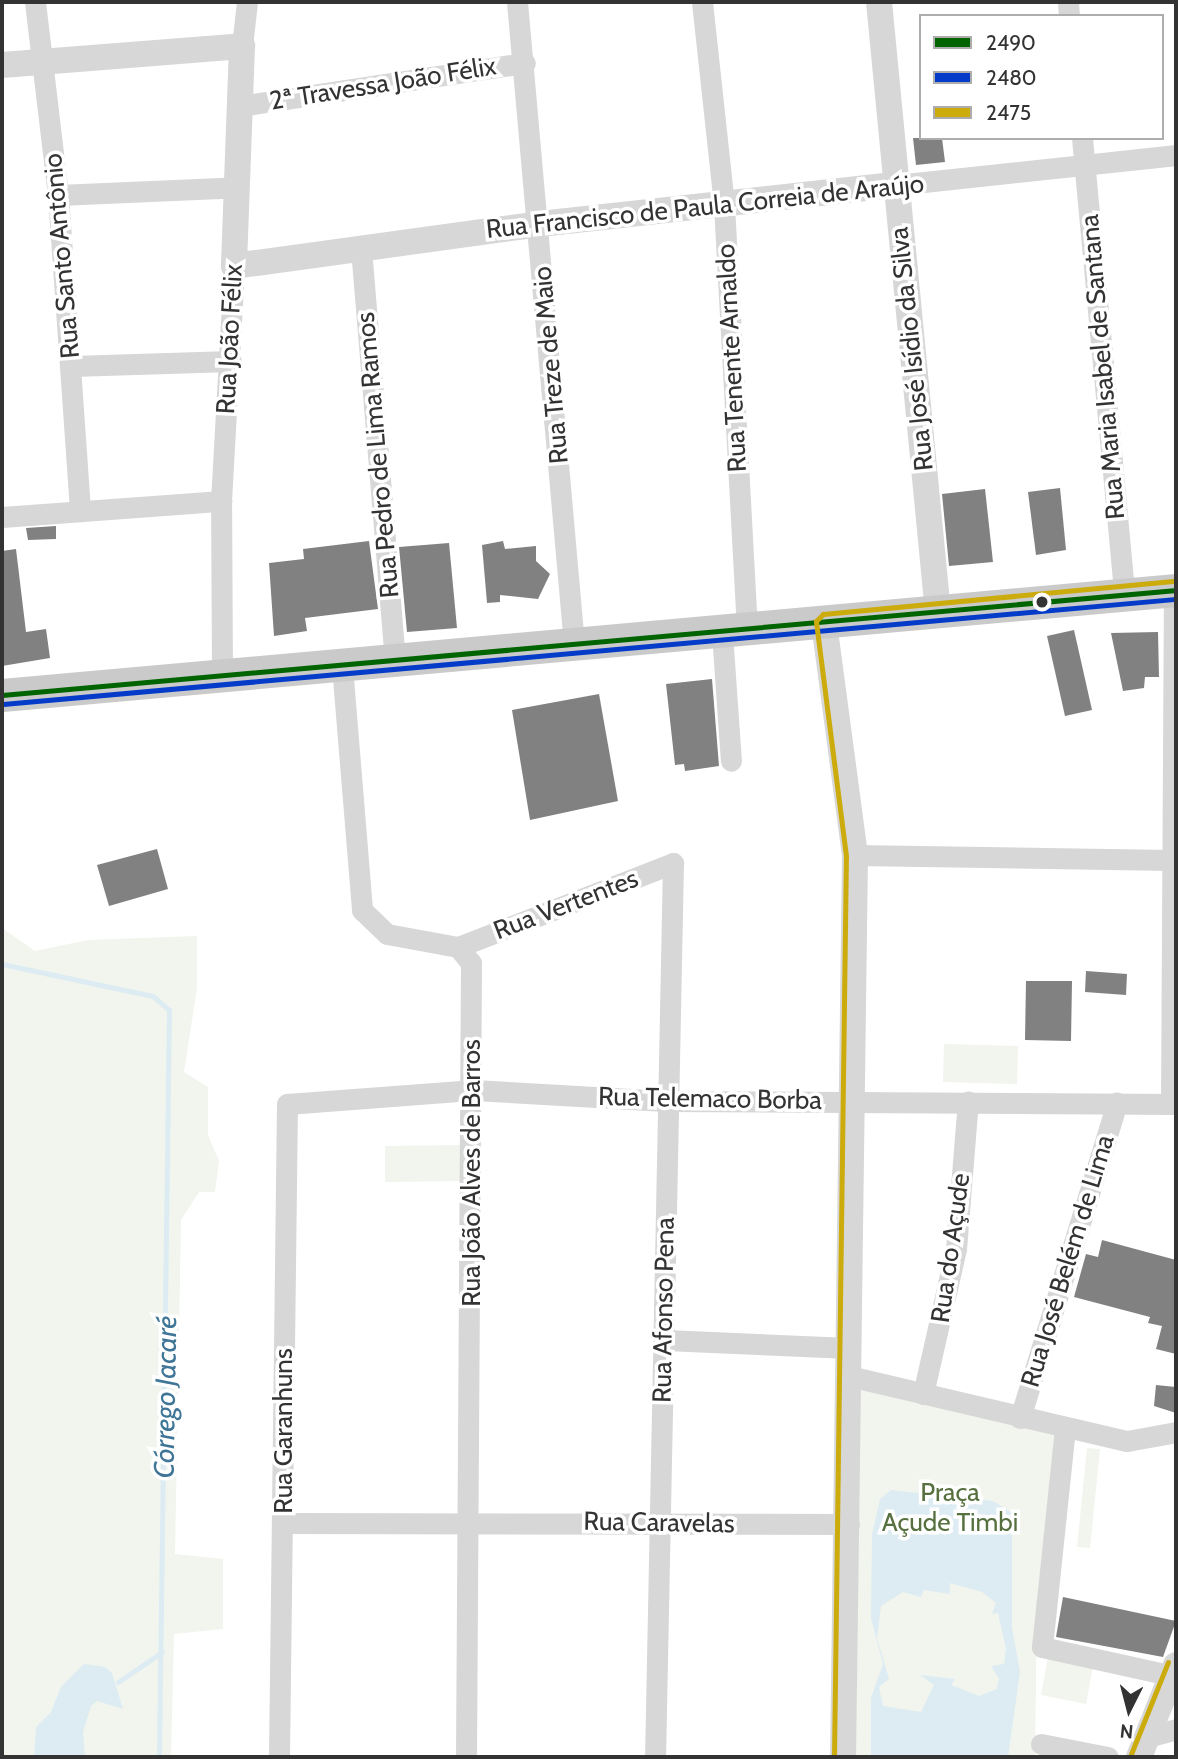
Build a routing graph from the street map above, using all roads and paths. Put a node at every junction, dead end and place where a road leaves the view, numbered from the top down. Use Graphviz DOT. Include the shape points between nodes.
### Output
graph roads {
  1 [pos="35,2"];
  2 [pos="247,2"];
  3 [pos="517,2"];
  4 [pos="702,2"];
  5 [pos="879,2"];
  6 [pos="243,46"];
  7 [pos="42,61"];
  8 [pos="525,63"];
  9 [pos="2,65"];
  10 [pos="240,106"];
  11 [pos="1082,140"];
  12 [pos="1176,155"];
  13 [pos="1085,165"];
  14 [pos="896,186"];
  15 [pos="238,187"];
  16 [pos="58,195"];
  17 [pos="724,205"];
  18 [pos="540,224"];
  19 [pos="361,248"];
  20 [pos="234,267"];
  21 [pos="231,361"];
  22 [pos="72,366"];
  23 [pos="221,501"];
  24 [pos="80,511"];
  25 [pos="2,517"];
  26 [pos="1175,590"];
  27 [pos="1124,595"];
  28 [pos="938,612"];
  29 [pos="824,623"];
  30 [pos="734,632"];
  31 [pos="574,645"];
  32 [pos="395,661"];
  33 [pos="342,666"];
  34 [pos="222,676"];
  35 [pos="2,695"];
  36 [pos="731,761"];
  37 [pos="855,855"];
  38 [pos="1171,860"];
  39 [pos="673,863"];
  40 [pos="458,947"];
  41 [pos="474,1090"];
  42 [pos="666,1101"];
  43 [pos="968,1101"];
  44 [pos="854,1102"];
  45 [pos="1117,1103"];
  46 [pos="287,1104"];
  47 [pos="1174,1104"];
  48 [pos="665,1340"];
  49 [pos="849,1348"];
  50 [pos="849,1376"];
  51 [pos="923,1394"];
  52 [pos="1020,1418"];
  53 [pos="1065,1428"];
  54 [pos="1176,1432"];
  55 [pos="469,1520"];
  56 [pos="283,1523"];
  57 [pos="660,1524"];
  58 [pos="849,1524"];
  59 [pos="1175,1671"];
  60 [pos="1176,1729"];
  61 [pos="1041,1744"];
  62 [pos="1143,1747"];
  63 [pos="279,1757"];
  64 [pos="466,1757"];
  65 [pos="655,1757"];
  66 [pos="843,1757"];
  67 [pos="1108,1757"];
  1 -- 7 [label="street, Rua Santo Antônio"];
  2 -- 6 [label="street, Rua João Félix"];
  3 -- 8 [label="street, Rua Treze de Maio"];
  4 -- 17 [label="street, Rua Tenente Arnaldo"];
  5 -- 14 [label="street, Rua José Isídio da Silva"];
  6 -- 7 [label="street"];
  6 -- 10 [label="street, Rua João Félix"];
  7 -- 9 [label="street"];
  7 -- 16 [label="street, Rua Santo Antônio"];
  8 -- 10 [label="street, 2ª Travessa João Félix"];
  8 -- 18 [label="street, Rua Treze de Maio"];
  10 -- 15 [label="street, Rua João Félix"];
  11 -- 13 [label="street, Rua Maria Isabel de Santana"];
  12 -- 13 [label="street, Rua Francisco de Paula Correia de Araújo"];
  13 -- 14 [label="street, Rua Francisco de Paula Correia de Araújo"];
  13 -- 27 [label="street, Rua Maria Isabel de Santana"];
  14 -- 17 [label="street, Rua Francisco de Paula Correia de Araújo"];
  14 -- 28 [label="street, Rua José Isídio da Silva"];
  15 -- 16 [label="street"];
  15 -- 20 [label="street, Rua João Félix"];
  16 -- 22 [label="street, Rua Santo Antônio"];
  17 -- 18 [label="street, Rua Francisco de Paula Correia de Araújo"];
  17 -- 30 [label="street, Rua Tenente Arnaldo"];
  18 -- 19 [label="street, Rua Francisco de Paula Correia de Araújo"];
  18 -- 31 [label="street, Rua Treze de Maio"];
  19 -- 20 [label="street, Rua Francisco de Paula Correia de Araújo"];
  19 -- 32 [label="street, Rua Pedro de Lima Ramos"];
  20 -- 21 [label="street, Rua João Félix"];
  21 -- 22 [label="street"];
  21 -- 23 [label="street, Rua João Félix"];
  22 -- 24 [label="street, Rua Santo Antônio"];
  23 -- 24 [label="street"];
  23 -- 34 [label="street, Rua João Félix"];
  24 -- 25 [label="street"];
  26 -- 27 [label="main road"];
  26 -- 38 [label="street"];
  27 -- 28 [label="main road"];
  28 -- 29 [label="main road"];
  29 -- 30 [label="main road"];
  29 -- 37 [label="street"];
  30 -- 31 [label="main road"];
  30 -- 36 [label="street, Rua Tenente Arnaldo"];
  31 -- 32 [label="main road"];
  32 -- 33 [label="main road"];
  33 -- 34 [label="main road"];
  33 -- 40 [label="street" via="362,910 387,934"];
  34 -- 35 [label="main road"];
  37 -- 38 [label="street"];
  37 -- 44 [label="street"];
  38 -- 47 [label="street"];
  39 -- 40 [label="street, Rua Vertentes"];
  39 -- 42 [label="street, Rua Afonso Pena"];
  40 -- 41 [label="street, Rua João Alves de Barros" via="471,963"];
  41 -- 42 [label="street, Rua Telemaco Borba"];
  41 -- 46 [label="street, Rua Telemaco Borba"];
  41 -- 55 [label="street, Rua João Alves de Barros"];
  42 -- 44 [label="street, Rua Telemaco Borba"];
  42 -- 48 [label="street, Rua Afonso Pena"];
  43 -- 44 [label="street, Rua Telemaco Borba"];
  43 -- 45 [label="street, Rua Telemaco Borba"];
  43 -- 51 [label="street, Rua do Açude" via="956,1249"];
  44 -- 49 [label="street"];
  45 -- 47 [label="street, Rua Telemaco Borba"];
  45 -- 52 [label="street, Rua José Belém de Lima"];
  46 -- 56 [label="street, Rua Garanhuns"];
  48 -- 49 [label="street"];
  48 -- 57 [label="street, Rua Afonso Pena"];
  49 -- 50 [label="street"];
  50 -- 51 [label="street"];
  50 -- 58 [label="street"];
  51 -- 52 [label="street"];
  52 -- 53 [label="street"];
  53 -- 54 [label="street" via="1127,1441"];
  53 -- 59 [label="street" via="1042,1647"];
  55 -- 56 [label="street, Rua Caravelas"];
  55 -- 57 [label="street, Rua Caravelas"];
  55 -- 64 [label="street, Rua João Alves de Barros"];
  56 -- 63 [label="street, Rua Garanhuns"];
  57 -- 58 [label="street, Rua Caravelas"];
  57 -- 65 [label="street, Rua Afonso Pena"];
  58 -- 66 [label="street"];
  59 -- 62 [label="street"];
  60 -- 62 [label="street"];
  61 -- 67 [label="street"];
}
